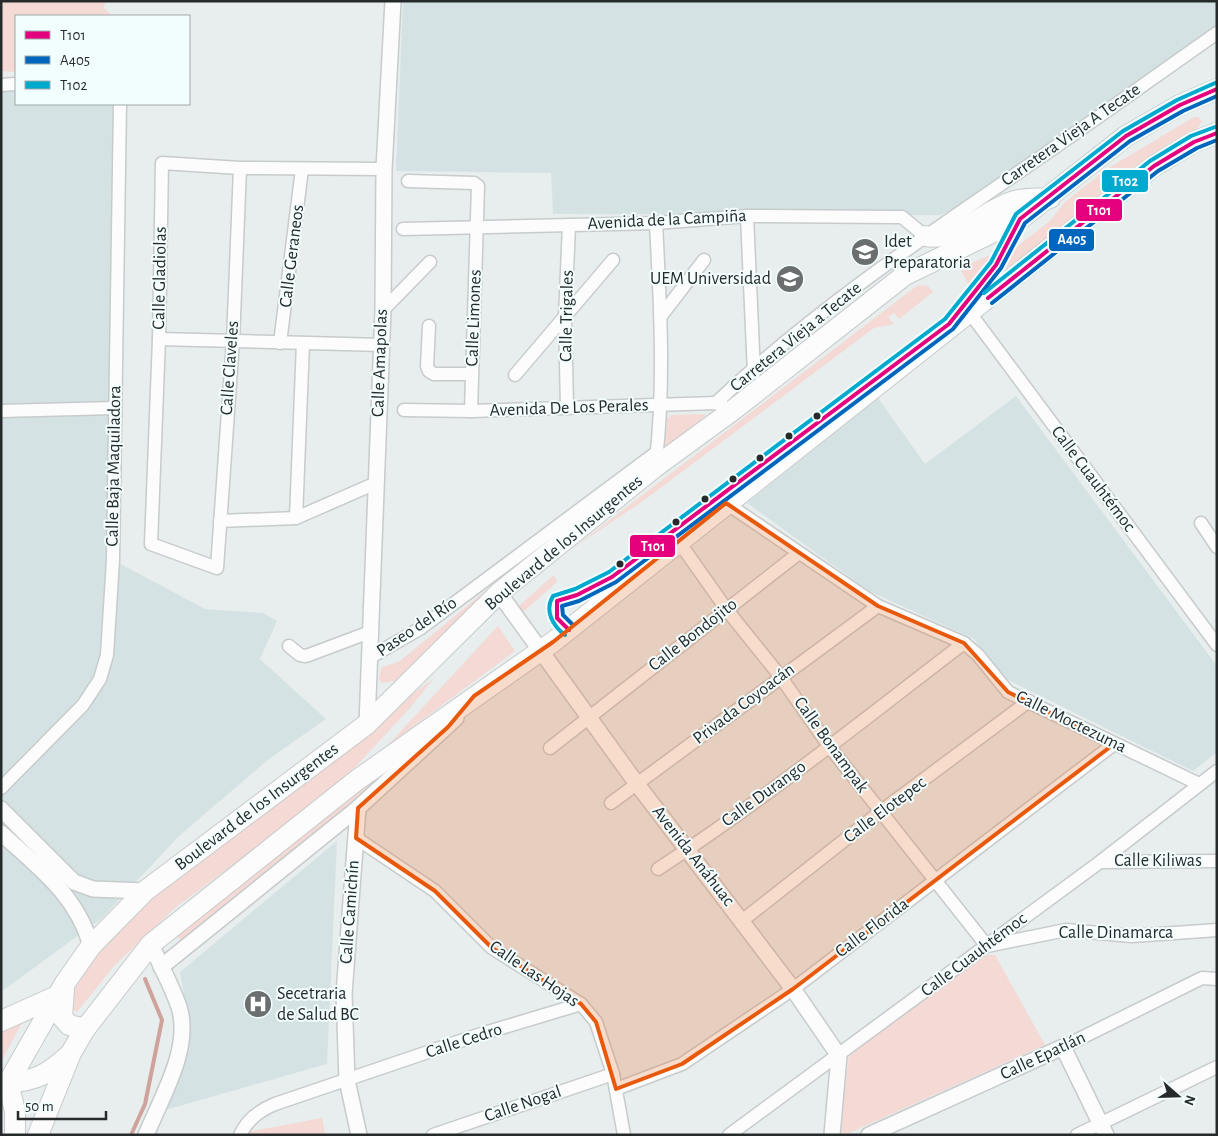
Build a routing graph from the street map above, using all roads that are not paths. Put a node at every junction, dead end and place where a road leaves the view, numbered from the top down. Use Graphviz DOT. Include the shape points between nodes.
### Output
graph roads {
  1 [pos="392,1"];
  2 [pos="1217,33"];
  3 [pos="15,84"];
  4 [pos="1,85"];
  5 [pos="1217,89"];
  6 [pos="120,105"];
  7 [pos="1217,132"];
  8 [pos="240,168"];
  9 [pos="302,169"];
  10 [pos="384,169"];
  11 [pos="408,181"];
  12 [pos="1050,198"];
  13 [pos="747,216"];
  14 [pos="656,223"];
  15 [pos="569,225"];
  16 [pos="477,226"];
  17 [pos="403,229"];
  18 [pos="924,236"];
  19 [pos="614,260"];
  20 [pos="704,260"];
  21 [pos="430,262"];
  22 [pos="383,310"];
  23 [pos="970,313"];
  24 [pos="661,316"];
  25 [pos="565,317"];
  26 [pos="429,326"];
  27 [pos="159,339"];
  28 [pos="233,341"];
  29 [pos="280,342"];
  30 [pos="303,343"];
  31 [pos="381,345"];
  32 [pos="754,367"];
  33 [pos="471,374"];
  34 [pos="514,375"];
  35 [pos="755,391"];
  36 [pos="661,405"];
  37 [pos="724,407"];
  38 [pos="114,408"];
  39 [pos="567,408"];
  40 [pos="404,410"];
  41 [pos="471,410"];
  42 [pos="1,411"];
  43 [pos="656,460"];
  44 [pos="376,483"];
  45 [pos="726,504"];
  46 [pos="296,518"];
  47 [pos="220,521"];
  48 [pos="1201,523"];
  49 [pos="679,542"];
  50 [pos="1217,547"];
  51 [pos="799,553"];
  52 [pos="217,568"];
  53 [pos="499,593"];
  54 [pos="878,606"];
  55 [pos="727,610"];
  56 [pos="370,632"];
  57 [pos="964,643"];
  58 [pos="1217,645"];
  59 [pos="288,646"];
  60 [pos="541,651"];
  61 [pos="369,658"];
  62 [pos="780,676"];
  63 [pos="474,696"];
  64 [pos="1029,701"];
  65 [pos="587,717"];
  66 [pos="367,724"];
  67 [pos="1114,744"];
  68 [pos="829,746"];
  69 [pos="550,748"];
  70 [pos="1217,771"];
  71 [pos="637,784"];
  72 [pos="1199,784"];
  73 [pos="1,788"];
  74 [pos="611,803"];
  75 [pos="358,808"];
  76 [pos="1,810"];
  77 [pos="880,812"];
  78 [pos="1,832"];
  79 [pos="356,838"];
  80 [pos="688,850"];
  81 [pos="1217,861"];
  82 [pos="1100,862"];
  83 [pos="658,868"];
  84 [pos="934,881"];
  85 [pos="145,891"];
  86 [pos="742,920"];
  87 [pos="1217,930"];
  88 [pos="151,944"];
  89 [pos="91,946"];
  90 [pos="987,946"];
  91 [pos="161,967"];
  92 [pos="1217,979"];
  93 [pos="61,989"];
  94 [pos="793,989"];
  95 [pos="581,1004"];
  96 [pos="1,1021"];
  97 [pos="85,1029"];
  98 [pos="1063,1047"];
  99 [pos="71,1053"];
  100 [pos="839,1056"];
  101 [pos="1217,1067"];
  102 [pos="613,1074"];
  103 [pos="347,1080"];
  104 [pos="3,1085"];
  105 [pos="616,1089"];
  106 [pos="1103,1130"];
  107 [pos="15,1135"];
  108 [pos="38,1135"];
  109 [pos="146,1135"];
  110 [pos="240,1135"];
  111 [pos="359,1135"];
  112 [pos="433,1135"];
  113 [pos="624,1135"];
  114 [pos="729,1135"];
  115 [pos="832,1135"];
  116 [pos="869,1135"];
  117 [pos="1078,1135"];
  1 -- 10 [label="street, Calle Amapolas"];
  2 -- 18 [label="street, Carretera Vieja A Tecate"];
  3 -- 4 [label="street"];
  5 -- 12 [label="main road, Boulevard de los Insurgentes" via="1126,136"];
  6 -- 38 [label="street, Calle Baja Maquiladora"];
  7 -- 23 [label="main road" via="1154,166"];
  8 -- 9 [label="street, Calle Gladiolas"];
  8 -- 27 [label="street, Calle Gladiolas" via="162,163"];
  8 -- 28 [label="street, Calle Claveles"];
  9 -- 10 [label="street, Calle Gladiolas"];
  9 -- 29 [label="street, Calle Geraneos"];
  10 -- 22 [label="street, Calle Amapolas"];
  11 -- 16 [label="street, Calle Limones" via="474,183 479,191"];
  12 -- 18 [label="main road" via="1015,201 956,232 938,238"];
  12 -- 35 [label="main road, Boulevard de los Insurgentes" via="1020,219 905,274"];
  13 -- 14 [label="street, Avenida de la Campiña"];
  13 -- 18 [label="street, Avenida de la Campiña" via="902,217"];
  13 -- 32 [label="street"];
  14 -- 15 [label="street, Avenida de la Campiña"];
  14 -- 24 [label="street"];
  15 -- 16 [label="street, Avenida de la Campiña"];
  15 -- 25 [label="street, Calle Trigales"];
  16 -- 17 [label="street, Avenida de la Campiña"];
  16 -- 33 [label="street, Calle Limones"];
  18 -- 32 [label="street, Carretera Vieja a Tecate"];
  19 -- 25 [label="street"];
  20 -- 24 [label="street"];
  21 -- 22 [label="street"];
  22 -- 31 [label="street, Calle Amapolas"];
  23 -- 45 [label="main road"];
  23 -- 58 [label="street, Calle Cuauhtémoc"];
  24 -- 36 [label="street"];
  25 -- 34 [label="street"];
  25 -- 39 [label="street, Calle Trigales"];
  26 -- 33 [label="street" via="426,366 429,371 434,374"];
  27 -- 28 [label="street"];
  27 -- 52 [label="street, Calle Gladiolas" via="151,544"];
  28 -- 29 [label="street"];
  28 -- 47 [label="street, Calle Claveles"];
  29 -- 30 [label="street"];
  30 -- 31 [label="street"];
  30 -- 46 [label="street"];
  31 -- 44 [label="street, Calle Amapolas"];
  32 -- 35 [label="street"];
  32 -- 37 [label="street, Carretera Vieja a Tecate"];
  33 -- 41 [label="street, Calle Limones"];
  35 -- 37 [label="main road, Boulevard de los Insurgentes"];
  36 -- 37 [label="street, Avenida De Los Perales"];
  36 -- 39 [label="street, Avenida De Los Perales"];
  36 -- 43 [label="street"];
  37 -- 43 [label="main road, Boulevard de los Insurgentes"];
  38 -- 42 [label="street"];
  38 -- 73 [label="street, Calle Baja Maquiladora" via="113,560 107,655 100,679 84,705"];
  39 -- 41 [label="street, Avenida De Los Perales"];
  40 -- 41 [label="street, Avenida De Los Perales"];
  43 -- 53 [label="main road, Boulevard de los Insurgentes"];
  43 -- 61 [label="street, Paseo del Río" via="420,628"];
  44 -- 46 [label="street"];
  44 -- 56 [label="street, Calle Amapolas"];
  45 -- 49 [label="main road"];
  45 -- 51 [label="street, Calle Moctezuma"];
  46 -- 47 [label="street"];
  47 -- 52 [label="street, Calle Claveles"];
  48 -- 50 [label="street"];
  49 -- 55 [label="street, Calle Bonampak"];
  49 -- 60 [label="main road"];
  51 -- 54 [label="street, Calle Moctezuma"];
  51 -- 55 [label="street, Calle Bondojito"];
  53 -- 60 [label="street, Avenida Anáhuac"];
  53 -- 66 [label="main road, Boulevard de los Insurgentes"];
  54 -- 57 [label="street, Calle Moctezuma"];
  54 -- 62 [label="street, Privada Coyoacán"];
  55 -- 62 [label="street, Calle Bonampak"];
  55 -- 65 [label="street, Calle Bondojito"];
  56 -- 59 [label="street" via="306,656"];
  56 -- 61 [label="street, Calle Amapolas"];
  57 -- 64 [label="street, Calle Moctezuma" via="1008,692"];
  57 -- 68 [label="street, Calle Durango"];
  60 -- 63 [label="main road"];
  60 -- 65 [label="street, Avenida Anáhuac"];
  61 -- 66 [label="street, Calle Amapolas"];
  62 -- 68 [label="street, Calle Bonampak"];
  62 -- 71 [label="street, Privada Coyoacán"];
  63 -- 75 [label="street" via="448,727"];
  63 -- 88 [label="main road" via="356,780"];
  64 -- 67 [label="street, Calle Moctezuma"];
  64 -- 77 [label="street, Calle Elotepec"];
  65 -- 69 [label="street, Calle Bondojito"];
  65 -- 71 [label="street, Avenida Anáhuac"];
  66 -- 85 [label="main road, Boulevard de los Insurgentes"];
  67 -- 72 [label="street, Calle Moctezuma"];
  67 -- 84 [label="street, Calle Florida"];
  68 -- 77 [label="street, Calle Bonampak"];
  68 -- 80 [label="street, Calle Durango"];
  70 -- 72 [label="street, Calle Cuauhtémoc"];
  71 -- 74 [label="street, Privada Coyoacán"];
  71 -- 80 [label="street, Avenida Anáhuac"];
  72 -- 82 [label="street, Calle Cuauhtémoc"];
  75 -- 79 [label="street, Calle Camichín"];
  75 -- 91 [label="street"];
  76 -- 85 [label="street" via="74,882 93,889"];
  77 -- 84 [label="street, Calle Bonampak"];
  77 -- 86 [label="street, Calle Elotepec"];
  78 -- 89 [label="street" via="60,888 80,914"];
  79 -- 95 [label="street, Calle Las Hojas" via="435,891 492,948"];
  79 -- 103 [label="street, Calle Camichín" via="344,994"];
  80 -- 83 [label="street, Calle Durango"];
  80 -- 86 [label="street, Avenida Anáhuac"];
  81 -- 82 [label="street, Calle Kiliwas"];
  82 -- 90 [label="street, Calle Cuauhtémoc"];
  84 -- 90 [label="street, Calle Bonampak"];
  84 -- 94 [label="street, Calle Florida"];
  85 -- 89 [label="main road, Boulevard de los Insurgentes"];
  86 -- 94 [label="street, Avenida Anáhuac"];
  87 -- 90 [label="street, Calle Dinamarca" via="1132,936 1066,930"];
  88 -- 91 [label="street"];
  88 -- 97 [label="main road"];
  89 -- 93 [label="main road, Boulevard de los Insurgentes"];
  90 -- 100 [label="street, Calle Cuauhtémoc"];
  91 -- 109 [label="street" via="179,1008 181,1052"];
  92 -- 98 [label="street, Calle Epatlán" via="1202,978"];
  93 -- 96 [label="main road"];
  93 -- 97 [label="main road" via="62,1017 68,1025"];
  93 -- 104 [label="main road, Boulevard de los Insurgentes"];
  94 -- 100 [label="street, Avenida Anáhuac"];
  94 -- 105 [label="street, Calle Florida" via="682,1064"];
  95 -- 102 [label="street, Calle Las Hojas" via="596,1022"];
  95 -- 103 [label="street, Calle Cedro"];
  97 -- 99 [label="main road"];
  98 -- 106 [label="street"];
  98 -- 116 [label="street, Calle Epatlán"];
  99 -- 104 [label="main road" via="50,1072 31,1081"];
  99 -- 108 [label="main road"];
  100 -- 114 [label="street, Calle Cuauhtémoc"];
  100 -- 115 [label="street"];
  101 -- 106 [label="street"];
  102 -- 105 [label="street, Calle Las Hojas"];
  102 -- 112 [label="street, Calle Nogal"];
  103 -- 110 [label="street, Calle Cedro" via="264,1108"];
  103 -- 111 [label="street, Calle Camichín"];
  104 -- 107 [label="main road" via="15,1111"];
  105 -- 113 [label="street, Calle Las Hojas"];
  106 -- 117 [label="street"];
}
